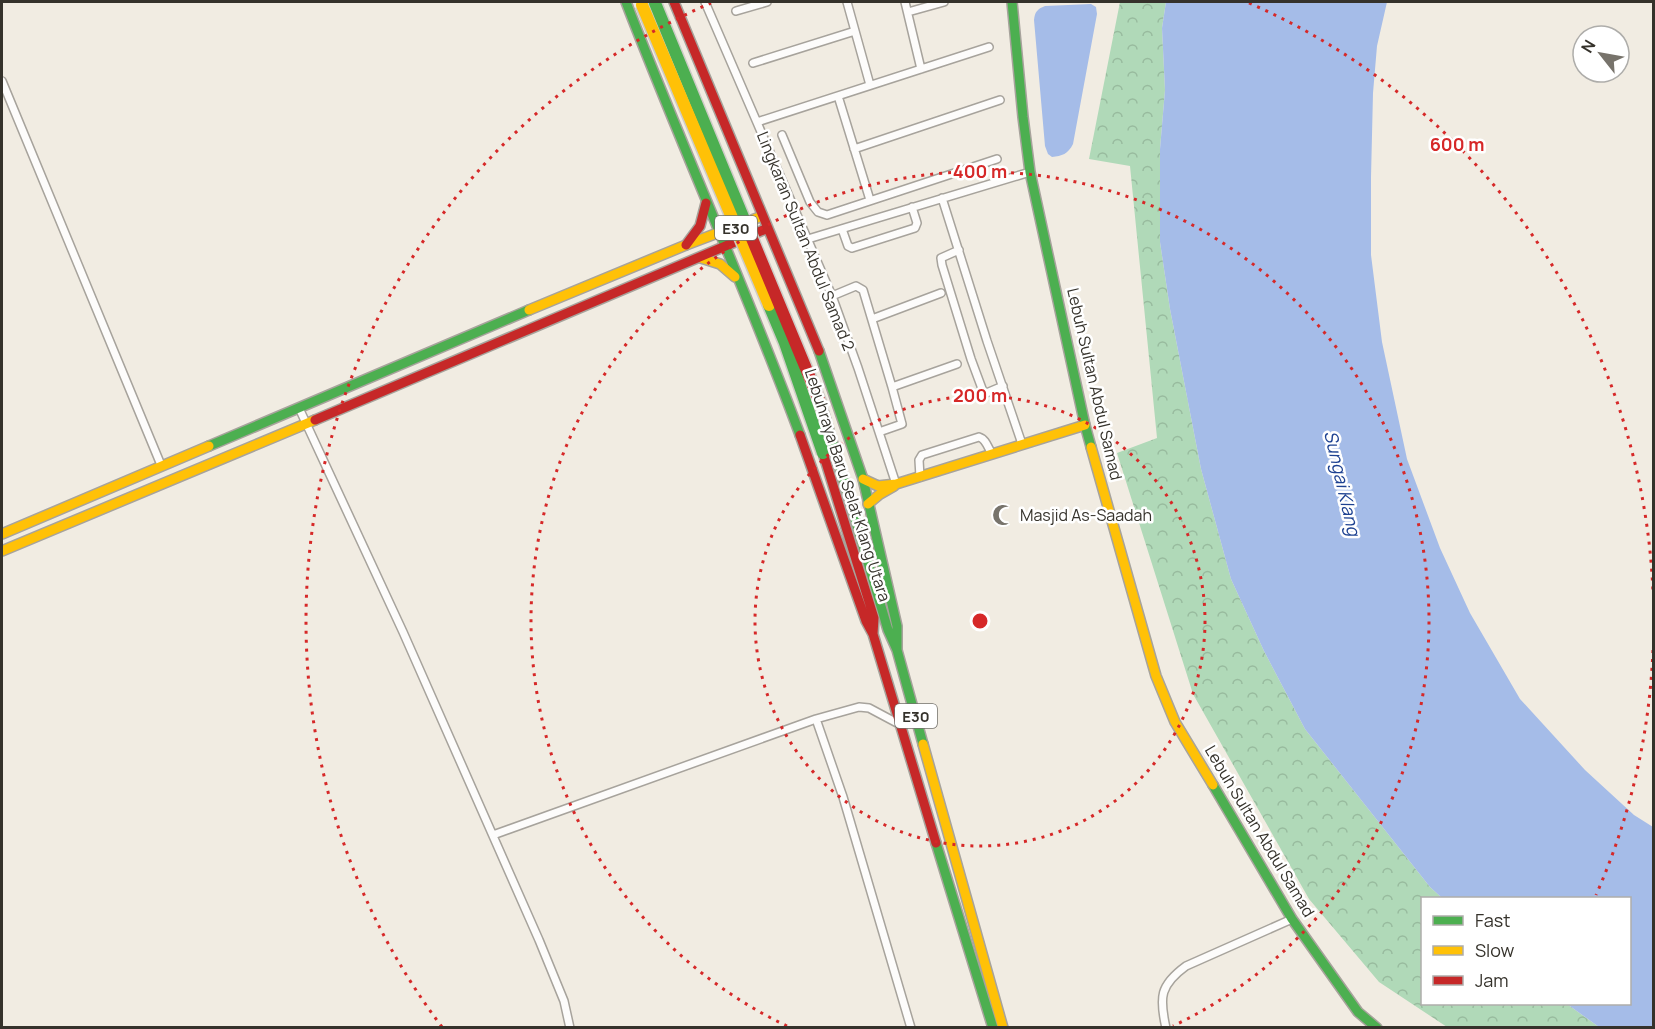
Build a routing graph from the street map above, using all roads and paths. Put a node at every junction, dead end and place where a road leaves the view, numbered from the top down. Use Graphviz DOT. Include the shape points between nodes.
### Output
graph roads {
  1 [pos="626,2"];
  2 [pos="674,2"];
  3 [pos="705,2"];
  4 [pos="767,2"];
  5 [pos="847,2"];
  6 [pos="905,2"];
  7 [pos="944,2"];
  8 [pos="1012,2"];
  9 [pos="648,3"];
  10 [pos="736,11"];
  11 [pos="908,12"];
  12 [pos="855,31"];
  13 [pos="989,47"];
  14 [pos="753,63"];
  15 [pos="921,69"];
  16 [pos="2,81"];
  17 [pos="870,86"];
  18 [pos="838,96"];
  19 [pos="1000,100"];
  20 [pos="757,122"];
  21 [pos="782,135"];
  22 [pos="854,149"];
  23 [pos="997,159"];
  24 [pos="1030,172"];
  25 [pos="942,198"];
  26 [pos="870,200"];
  27 [pos="706,202"];
  28 [pos="912,207"];
  29 [pos="762,216"];
  30 [pos="768,228"];
  31 [pos="842,229"];
  32 [pos="719,232"];
  33 [pos="808,239"];
  34 [pos="686,245"];
  35 [pos="726,247"];
  36 [pos="959,250"];
  37 [pos="701,258"];
  38 [pos="740,282"];
  39 [pos="941,293"];
  40 [pos="832,296"];
  41 [pos="872,319"];
  42 [pos="439,348"];
  43 [pos="446,364"];
  44 [pos="957,364"];
  45 [pos="1003,386"];
  46 [pos="892,387"];
  47 [pos="298,408"];
  48 [pos="306,424"];
  49 [pos="1085,425"];
  50 [pos="879,432"];
  51 [pos="1023,444"];
  52 [pos="992,454"];
  53 [pos="161,465"];
  54 [pos="920,477"];
  55 [pos="863,479"];
  56 [pos="896,484"];
  57 [pos="868,504"];
  58 [pos="2,534"];
  59 [pos="2,551"];
  60 [pos="873,634"];
  61 [pos="897,650"];
  62 [pos="816,719"];
  63 [pos="899,724"];
  64 [pos="493,835"];
  65 [pos="1292,920"];
  66 [pos="570,1028"];
  67 [pos="910,1028"];
  68 [pos="993,1028"];
  69 [pos="1003,1028"];
  70 [pos="1166,1028"];
  71 [pos="1377,1028"];
  1 -- 27 [label="main road"];
  2 -- 29 [label="main road"];
  3 -- 20 [label="street, Lingkaran Sultan Abdul Samad 2"];
  4 -- 10 [label="street"];
  5 -- 12 [label="street"];
  6 -- 11 [label="street"];
  7 -- 11 [label="street"];
  8 -- 24 [label="main road, Lebuh Sultan Abdul Samad"];
  9 -- 60 [label="main road, Lebuhraya Baru Selat Klang Utara / E30, bridge" via="785,343 873,618"];
  9 -- 61 [label="main road, Lebuhraya Baru Selat Klang Utara / E30, bridge" via="822,407"];
  11 -- 15 [label="street"];
  12 -- 14 [label="street"];
  12 -- 17 [label="street"];
  13 -- 15 [label="street"];
  15 -- 17 [label="street"];
  16 -- 53 [label="street"];
  17 -- 18 [label="street"];
  18 -- 20 [label="street"];
  18 -- 22 [label="street"];
  19 -- 22 [label="street"];
  20 -- 33 [label="street, Lingkaran Sultan Abdul Samad 2"];
  21 -- 26 [label="street" via="810,202 818,212 826,215"];
  22 -- 26 [label="street"];
  23 -- 26 [label="street"];
  24 -- 25 [label="street"];
  24 -- 49 [label="main road, Lebuh Sultan Abdul Samad"];
  25 -- 28 [label="street"];
  25 -- 36 [label="street"];
  27 -- 32 [label="main road"];
  27 -- 34 [label="main road" via="701,227"];
  28 -- 31 [label="street"];
  28 -- 31 [label="street" via="915,228 852,248"];
  29 -- 30 [label="main road"];
  29 -- 32 [label="main road"];
  30 -- 35 [label="main road"];
  30 -- 55 [label="main road" via="823,361"];
  31 -- 33 [label="street"];
  32 -- 34 [label="main road"];
  32 -- 35 [label="main road"];
  33 -- 40 [label="street, Lingkaran Sultan Abdul Samad 2"];
  34 -- 42 [label="main road"];
  35 -- 37 [label="main road"];
  35 -- 38 [label="main road"];
  36 -- 45 [label="street"];
  36 -- 45 [label="street" via="941,258 971,360 984,394"];
  37 -- 38 [label="main road" via="722,264"];
  37 -- 43 [label="main road"];
  38 -- 60 [label="main road"];
  39 -- 41 [label="street"];
  40 -- 41 [label="street" via="856,286 863,290"];
  40 -- 50 [label="street, Lingkaran Sultan Abdul Samad 2"];
  41 -- 46 [label="street"];
  42 -- 43 [label="main road"];
  42 -- 47 [label="main road"];
  43 -- 48 [label="main road"];
  44 -- 46 [label="street"];
  45 -- 51 [label="street"];
  46 -- 50 [label="street" via="902,424"];
  47 -- 48 [label="street"];
  47 -- 53 [label="main road"];
  48 -- 59 [label="main road"];
  48 -- 64 [label="street"];
  49 -- 51 [label="main road"];
  49 -- 65 [label="main road, Lebuh Sultan Abdul Samad" via="1156,676 1175,722"];
  50 -- 56 [label="street, Lingkaran Sultan Abdul Samad 2"];
  51 -- 52 [label="main road"];
  52 -- 54 [label="main road"];
  52 -- 54 [label="street" via="979,437 922,455"];
  53 -- 58 [label="main road"];
  54 -- 56 [label="main road"];
  55 -- 56 [label="main road" via="878,486"];
  55 -- 57 [label="main road"];
  56 -- 57 [label="main road"];
  57 -- 61 [label="main road" via="897,626"];
  60 -- 63 [label="main road, Lebuhraya Baru Selat Klang Utara / E30"];
  61 -- 69 [label="main road, Lebuhraya Baru Selat Klang Utara / E30"];
  62 -- 63 [label="street" via="859,707"];
  62 -- 64 [label="street"];
  62 -- 67 [label="street" via="843,797"];
  63 -- 68 [label="main road, Lebuhraya Baru Selat Klang Utara / E30"];
  64 -- 66 [label="street" via="564,1001"];
  65 -- 70 [label="street" via="1186,966 1172,976 1163,991 1161,1007"];
  65 -- 71 [label="main road, Lebuh Sultan Abdul Samad" via="1358,1012"];
}
